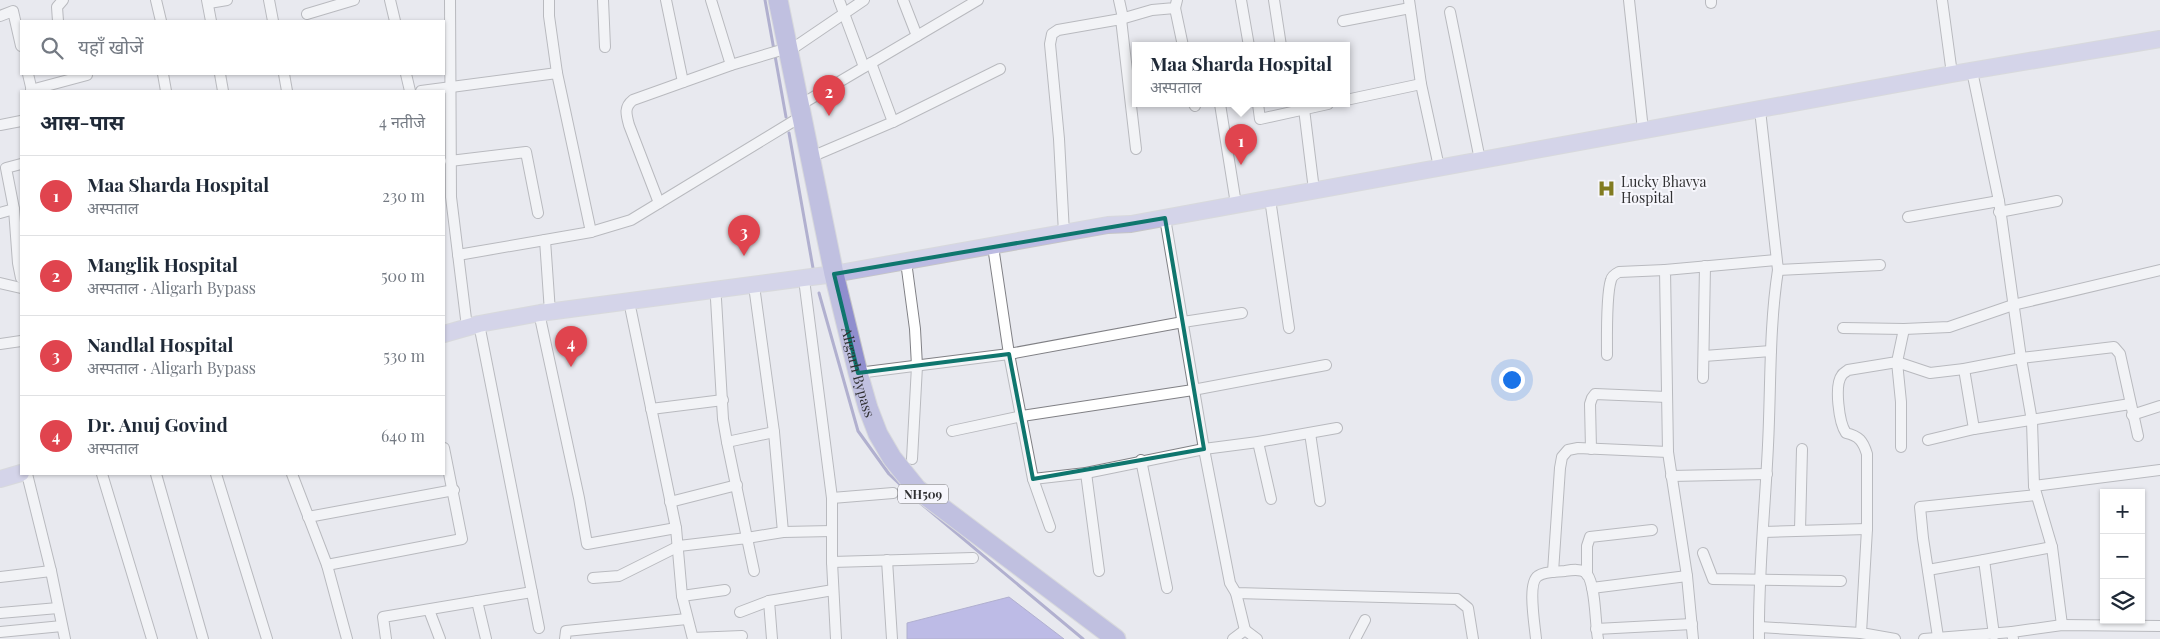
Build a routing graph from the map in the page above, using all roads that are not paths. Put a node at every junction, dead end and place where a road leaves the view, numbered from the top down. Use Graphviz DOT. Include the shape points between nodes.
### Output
graph roads {
  1 [pos="9,0"];
  2 [pos="63,0"];
  3 [pos="156,0"];
  4 [pos="227,0"];
  5 [pos="269,0"];
  6 [pos="354,0"];
  7 [pos="390,0"];
  8 [pos="450,0"];
  9 [pos="549,0"];
  10 [pos="603,0"];
  11 [pos="666,0"];
  12 [pos="711,0"];
  13 [pos="778,0"];
  14 [pos="839,0"];
  15 [pos="864,0"];
  16 [pos="903,0"];
  17 [pos="978,0"];
  18 [pos="1119,0"];
  19 [pos="1241,0"];
  20 [pos="1246,0"];
  21 [pos="1274,0"];
  22 [pos="1629,0"];
  23 [pos="1942,0"];
  24 [pos="208,2"];
  25 [pos="1176,4"];
  26 [pos="1410,4"];
  27 [pos="13,11"];
  28 [pos="1450,12"];
  29 [pos="307,14"];
  30 [pos="844,14"];
  31 [pos="0,16"];
  32 [pos="1122,18"];
  33 [pos="58,20"];
  34 [pos="161,20"];
  35 [pos="211,20"];
  36 [pos="273,20"];
  37 [pos="395,20"];
  38 [pos="1342,21"];
  39 [pos="917,36"];
  40 [pos="2160,39"];
  41 [pos="20,42"];
  42 [pos="1182,42"];
  43 [pos="1247,42"];
  44 [pos="1280,42"];
  45 [pos="605,46"];
  46 [pos="782,51"];
  47 [pos="730,64"];
  48 [pos="868,65"];
  49 [pos="1000,69"];
  50 [pos="1972,71"];
  51 [pos="557,73"];
  52 [pos="1952,74"];
  53 [pos="28,75"];
  54 [pos="87,75"];
  55 [pos="163,75"];
  56 [pos="220,75"];
  57 [pos="284,75"];
  58 [pos="406,75"];
  59 [pos="73,76"];
  60 [pos="683,82"];
  61 [pos="1420,84"];
  62 [pos="450,89"];
  63 [pos="31,90"];
  64 [pos="34,90"];
  65 [pos="166,90"];
  66 [pos="223,90"];
  67 [pos="288,90"];
  68 [pos="410,90"];
  69 [pos="436,90"];
  70 [pos="1350,99"];
  71 [pos="1220,107"];
  72 [pos="1258,107"];
  73 [pos="1314,107"];
  74 [pos="1289,108"];
  75 [pos="1304,109"];
  76 [pos="1760,110"];
  77 [pos="801,111"];
  78 [pos="20,121"];
  79 [pos="893,122"];
  80 [pos="0,125"];
  81 [pos="1643,130"];
  82 [pos="1136,149"];
  83 [pos="811,157"];
  84 [pos="450,160"];
  85 [pos="1480,160"];
  86 [pos="20,164"];
  87 [pos="1438,167"];
  88 [pos="1314,190"];
  89 [pos="1270,199"];
  90 [pos="1998,201"];
  91 [pos="2057,201"];
  92 [pos="659,203"];
  93 [pos="1236,204"];
  94 [pos="14,209"];
  95 [pos="1999,212"];
  96 [pos="0,213"];
  97 [pos="538,213"];
  98 [pos="1908,217"];
  99 [pos="1164,218"];
  100 [pos="1131,224"];
  101 [pos="591,232"];
  102 [pos="1064,233"];
  103 [pos="545,240"];
  104 [pos="994,253"];
  105 [pos="458,255"];
  106 [pos="20,263"];
  107 [pos="1777,265"];
  108 [pos="1880,265"];
  109 [pos="1704,266"];
  110 [pos="907,269"];
  111 [pos="1665,270"];
  112 [pos="2160,270"];
  113 [pos="835,278"];
  114 [pos="0,283"];
  115 [pos="805,287"];
  116 [pos="20,288"];
  117 [pos="755,293"];
  118 [pos="716,299"];
  119 [pos="2013,305"];
  120 [pos="610,309"];
  121 [pos="631,311"];
  122 [pos="1242,313"];
  123 [pos="546,317"];
  124 [pos="1183,322"];
  125 [pos="476,328"];
  126 [pos="1289,328"];
  127 [pos="1843,328"];
  128 [pos="1904,329"];
  129 [pos="445,334"];
  130 [pos="20,341"];
  131 [pos="445,343"];
  132 [pos="0,344"];
  133 [pos="1772,352"];
  134 [pos="1010,354"];
  135 [pos="1607,355"];
  136 [pos="1704,356"];
  137 [pos="2021,358"];
  138 [pos="1897,362"];
  139 [pos="1326,365"];
  140 [pos="916,366"];
  141 [pos="1964,369"];
  142 [pos="858,373"];
  143 [pos="1703,378"];
  144 [pos="1193,390"];
  145 [pos="1667,397"];
  146 [pos="723,400"];
  147 [pos="2130,404"];
  148 [pos="2160,406"];
  149 [pos="651,409"];
  150 [pos="2132,415"];
  151 [pos="1022,416"];
  152 [pos="2032,420"];
  153 [pos="1338,428"];
  154 [pos="1974,429"];
  155 [pos="952,431"];
  156 [pos="774,432"];
  157 [pos="1310,433"];
  158 [pos="2138,436"];
  159 [pos="1928,440"];
  160 [pos="727,442"];
  161 [pos="1258,442"];
  162 [pos="1902,447"];
  163 [pos="1204,449"];
  164 [pos="1591,449"];
  165 [pos="1802,449"];
  166 [pos="445,452"];
  167 [pos="1668,452"];
  168 [pos="912,460"];
  169 [pos="1141,460"];
  170 [pos="20,464"];
  171 [pos="0,470"];
  172 [pos="2160,470"];
  173 [pos="20,473"];
  174 [pos="1086,473"];
  175 [pos="1766,474"];
  176 [pos="27,475"];
  177 [pos="102,475"];
  178 [pos="156,475"];
  179 [pos="216,475"];
  180 [pos="292,475"];
  181 [pos="1672,476"];
  182 [pos="0,479"];
  183 [pos="1034,479"];
  184 [pos="737,485"];
  185 [pos="454,490"];
  186 [pos="2035,491"];
  187 [pos="893,492"];
  188 [pos="832,498"];
  189 [pos="1271,499"];
  190 [pos="1320,501"];
  191 [pos="670,502"];
  192 [pos="308,517"];
  193 [pos="1050,527"];
  194 [pos="676,528"];
  195 [pos="1868,529"];
  196 [pos="1652,530"];
  197 [pos="1800,530"];
  198 [pos="832,531"];
  199 [pos="784,532"];
  200 [pos="1763,532"];
  201 [pos="747,538"];
  202 [pos="678,546"];
  203 [pos="2052,547"];
  204 [pos="1703,553"];
  205 [pos="973,558"];
  206 [pos="887,560"];
  207 [pos="1984,560"];
  208 [pos="832,562"];
  209 [pos="327,565"];
  210 [pos="1928,570"];
  211 [pos="51,571"];
  212 [pos="754,571"];
  213 [pos="1099,571"];
  214 [pos="1553,572"];
  215 [pos="1587,574"];
  216 [pos="1687,576"];
  217 [pos="0,577"];
  218 [pos="594,578"];
  219 [pos="1760,579"];
  220 [pos="1841,581"];
  221 [pos="1167,588"];
  222 [pos="1592,588"];
  223 [pos="725,590"];
  224 [pos="833,590"];
  225 [pos="532,592"];
  226 [pos="1236,593"];
  227 [pos="682,596"];
  228 [pos="769,601"];
  229 [pos="477,602"];
  230 [pos="58,608"];
  231 [pos="429,610"];
  232 [pos="740,612"];
  233 [pos="0,613"];
  234 [pos="687,619"];
  235 [pos="1366,620"];
  236 [pos="1692,624"];
  237 [pos="2062,625"];
  238 [pos="62,626"];
  239 [pos="2160,626"];
  240 [pos="1759,627"];
  241 [pos="539,628"];
  242 [pos="1245,630"];
  243 [pos="0,632"];
  244 [pos="1861,632"];
  245 [pos="1597,634"];
  246 [pos="1994,635"];
  247 [pos="742,636"];
  248 [pos="2013,636"];
  249 [pos="1938,637"];
  250 [pos="65,639"];
  251 [pos="152,639"];
  252 [pos="203,639"];
  253 [pos="266,639"];
  254 [pos="347,639"];
  255 [pos="386,639"];
  256 [pos="440,639"];
  257 [pos="486,639"];
  258 [pos="565,639"];
  259 [pos="693,639"];
  260 [pos="772,639"];
  261 [pos="836,639"];
  262 [pos="892,639"];
  263 [pos="1116,639"];
  264 [pos="1233,639"];
  265 [pos="1257,639"];
  266 [pos="1355,639"];
  267 [pos="1473,639"];
  268 [pos="1536,639"];
  269 [pos="1693,639"];
  270 [pos="1759,639"];
  271 [pos="1895,639"];
  272 [pos="1924,639"];
  1 -- 27 [label="street"];
  2 -- 33 [label="street" via="57,7"];
  3 -- 34 [label="street"];
  4 -- 24 [label="street"];
  5 -- 36 [label="street"];
  6 -- 29 [label="street"];
  7 -- 37 [label="street"];
  8 -- 62 [label="street"];
  9 -- 51 [label="street"];
  10 -- 45 [label="street"];
  11 -- 60 [label="street"];
  12 -- 47 [label="street"];
  13 -- 46 [label="highway, Aligarh Bypass / NH509"];
  14 -- 30 [label="street"];
  15 -- 30 [label="street"];
  16 -- 39 [label="street"];
  17 -- 39 [label="street"];
  18 -- 32 [label="street"];
  19 -- 20 [label="street"];
  19 -- 43 [label="street"];
  21 -- 44 [label="street"];
  22 -- 81 [label="street"];
  23 -- 52 [label="street"];
  24 -- 35 [label="street"];
  25 -- 32 [label="street"];
  25 -- 42 [label="street"];
  26 -- 38 [label="street"];
  26 -- 61 [label="street"];
  27 -- 31 [label="street"];
  27 -- 41 [label="street"];
  28 -- 85 [label="street"];
  30 -- 46 [label="street"];
  30 -- 48 [label="street"];
  32 -- 82 [label="street"];
  32 -- 102 [label="street" via="1058,30 1052,34 1050,44"];
  39 -- 48 [label="street"];
  40 -- 50 [label="main road"];
  46 -- 47 [label="street"];
  46 -- 77 [label="highway, Aligarh Bypass / NH509"];
  47 -- 60 [label="street"];
  48 -- 77 [label="street"];
  48 -- 79 [label="street"];
  49 -- 79 [label="street"];
  50 -- 52 [label="main road"];
  50 -- 90 [label="street"];
  51 -- 62 [label="street"];
  51 -- 101 [label="street"];
  52 -- 76 [label="main road"];
  53 -- 63 [label="street"];
  54 -- 59 [label="street"];
  55 -- 65 [label="street"];
  56 -- 66 [label="street"];
  57 -- 67 [label="street"];
  58 -- 68 [label="street"];
  59 -- 64 [label="street"];
  60 -- 92 [label="street" via="627,105 629,125"];
  61 -- 70 [label="street"];
  61 -- 87 [label="street"];
  62 -- 69 [label="street"];
  62 -- 84 [label="street"];
  71 -- 93 [label="street"];
  72 -- 74 [label="street" via="1260,118"];
  73 -- 75 [label="street"];
  74 -- 75 [label="street"];
  75 -- 88 [label="street"];
  76 -- 81 [label="main road"];
  76 -- 107 [label="street"];
  77 -- 83 [label="highway, Aligarh Bypass / NH509"];
  77 -- 92 [label="street"];
  78 -- 80 [label="street"];
  79 -- 83 [label="street"];
  81 -- 85 [label="main road"];
  83 -- 113 [label="highway, Aligarh Bypass / NH509"];
  84 -- 97 [label="street" via="526,152"];
  84 -- 105 [label="street"];
  85 -- 87 [label="main road"];
  86 -- 94 [label="street" via="6,168"];
  87 -- 88 [label="main road"];
  88 -- 89 [label="main road"];
  89 -- 93 [label="main road"];
  89 -- 126 [label="street"];
  90 -- 95 [label="street"];
  90 -- 98 [label="street"];
  91 -- 95 [label="street"];
  92 -- 101 [label="street" via="631,220"];
  93 -- 99 [label="main road"];
  94 -- 96 [label="street"];
  94 -- 106 [label="street"];
  95 -- 119 [label="street"];
  99 -- 100 [label="main road"];
  99 -- 124 [label="street"];
  100 -- 102 [label="main road"];
  100 -- 104 [label="main road" via="1109,232"];
  101 -- 103 [label="street"];
  102 -- 113 [label="main road"];
  103 -- 105 [label="street"];
  103 -- 123 [label="street"];
  104 -- 110 [label="main road"];
  104 -- 134 [label="street"];
  105 -- 125 [label="street"];
  107 -- 108 [label="street"];
  107 -- 109 [label="street"];
  107 -- 133 [label="street" via="1772,305"];
  109 -- 111 [label="street"];
  109 -- 136 [label="street"];
  110 -- 113 [label="main road"];
  110 -- 140 [label="street"];
  111 -- 135 [label="street" via="1614,274 1609,297"];
  111 -- 145 [label="street"];
  112 -- 119 [label="street"];
  113 -- 115 [label="main road"];
  113 -- 120 [label="main road"];
  113 -- 142 [label="highway, Aligarh Bypass / NH509"];
  114 -- 116 [label="street"];
  115 -- 117 [label="main road"];
  115 -- 188 [label="street"];
  117 -- 118 [label="main road"];
  117 -- 156 [label="street"];
  118 -- 121 [label="main road"];
  118 -- 146 [label="street"];
  119 -- 128 [label="street" via="1949,327"];
  119 -- 137 [label="street"];
  120 -- 121 [label="main road"];
  120 -- 123 [label="main road"];
  121 -- 149 [label="street"];
  122 -- 124 [label="street"];
  123 -- 125 [label="main road"];
  123 -- 194 [label="street" via="587,544"];
  124 -- 134 [label="street"];
  124 -- 144 [label="street"];
  125 -- 129 [label="main road"];
  125 -- 131 [label="main road"];
  125 -- 225 [label="street"];
  127 -- 128 [label="street"];
  128 -- 138 [label="street"];
  130 -- 132 [label="street"];
  133 -- 136 [label="street"];
  133 -- 175 [label="street"];
  134 -- 140 [label="street"];
  134 -- 151 [label="street"];
  136 -- 143 [label="street"];
  137 -- 141 [label="street"];
  137 -- 147 [label="street" via="2114,347 2120,354"];
  137 -- 152 [label="street"];
  138 -- 141 [label="street" via="1930,373"];
  138 -- 162 [label="street"];
  138 -- 195 [label="street" via="1848,370 1841,375 1839,385 1841,426 1846,433 1856,435 1863,442 1867,454"];
  139 -- 144 [label="street"];
  140 -- 142 [label="street"];
  140 -- 168 [label="street"];
  141 -- 154 [label="street"];
  142 -- 263 [label="highway, Aligarh Bypass / NH509" via="878,434 917,489"];
  144 -- 151 [label="street"];
  144 -- 163 [label="street"];
  145 -- 164 [label="street" via="1595,394 1590,404"];
  145 -- 167 [label="street"];
  146 -- 149 [label="street"];
  146 -- 160 [label="street" via="722,419"];
  147 -- 150 [label="street"];
  147 -- 152 [label="street"];
  148 -- 150 [label="street"];
  149 -- 191 [label="street"];
  150 -- 158 [label="street"];
  151 -- 155 [label="street"];
  151 -- 183 [label="street"];
  152 -- 154 [label="street"];
  152 -- 186 [label="street"];
  153 -- 157 [label="street"];
  154 -- 159 [label="street"];
  156 -- 160 [label="street"];
  156 -- 199 [label="street"];
  157 -- 161 [label="street"];
  157 -- 190 [label="street"];
  160 -- 184 [label="street"];
  161 -- 163 [label="street"];
  161 -- 189 [label="street"];
  163 -- 169 [label="street"];
  163 -- 226 [label="street" via="1230,583"];
  164 -- 167 [label="street"];
  164 -- 214 [label="street" via="1568,450 1562,457"];
  165 -- 197 [label="street"];
  166 -- 185 [label="street"];
  167 -- 181 [label="street"];
  169 -- 174 [label="street"];
  169 -- 221 [label="street"];
  170 -- 171 [label="main road"];
  172 -- 186 [label="street"];
  173 -- 182 [label="main road"];
  174 -- 183 [label="street"];
  174 -- 213 [label="street"];
  175 -- 181 [label="street"];
  175 -- 200 [label="street"];
  176 -- 211 [label="street"];
  177 -- 251 [label="street"];
  178 -- 252 [label="street"];
  179 -- 253 [label="street"];
  180 -- 192 [label="street"];
  181 -- 216 [label="street"];
  183 -- 193 [label="street"];
  184 -- 191 [label="street"];
  184 -- 201 [label="street"];
  185 -- 192 [label="street"];
  185 -- 209 [label="street" via="462,539"];
  186 -- 203 [label="street"];
  186 -- 210 [label="street" via="1920,507"];
  187 -- 188 [label="street"];
  188 -- 198 [label="street"];
  191 -- 194 [label="street"];
  192 -- 209 [label="street"];
  194 -- 202 [label="street"];
  195 -- 197 [label="street"];
  195 -- 244 [label="street"];
  196 -- 215 [label="street" via="1590,537 1586,546"];
  197 -- 200 [label="street"];
  198 -- 199 [label="street"];
  198 -- 208 [label="street"];
  199 -- 201 [label="street"];
  200 -- 219 [label="street"];
  201 -- 202 [label="street"];
  201 -- 212 [label="street"];
  202 -- 218 [label="street" via="619,576"];
  202 -- 227 [label="street"];
  203 -- 207 [label="street"];
  203 -- 237 [label="street"];
  204 -- 219 [label="street" via="1713,579"];
  205 -- 206 [label="street"];
  206 -- 208 [label="street"];
  206 -- 262 [label="street"];
  207 -- 210 [label="street"];
  207 -- 246 [label="street"];
  208 -- 224 [label="street"];
  209 -- 254 [label="street"];
  210 -- 249 [label="street"];
  211 -- 217 [label="street"];
  211 -- 230 [label="street"];
  214 -- 215 [label="street" via="1573,570"];
  214 -- 268 [label="street" via="1534,580"];
  215 -- 222 [label="street"];
  216 -- 222 [label="street"];
  216 -- 236 [label="street"];
  219 -- 220 [label="street"];
  219 -- 240 [label="street"];
  222 -- 245 [label="street"];
  223 -- 227 [label="street"];
  224 -- 228 [label="street"];
  224 -- 261 [label="street"];
  225 -- 229 [label="street"];
  225 -- 241 [label="street"];
  226 -- 242 [label="street"];
  226 -- 267 [label="street" via="1457,599 1468,608"];
  227 -- 234 [label="street"];
  228 -- 232 [label="street"];
  228 -- 260 [label="street"];
  229 -- 231 [label="street"];
  229 -- 257 [label="street"];
  230 -- 233 [label="street"];
  230 -- 238 [label="street"];
  231 -- 255 [label="street" via="383,617"];
  231 -- 256 [label="street"];
  234 -- 258 [label="street" via="566,631"];
  234 -- 259 [label="street"];
  235 -- 266 [label="street"];
  236 -- 245 [label="street"];
  236 -- 269 [label="street"];
  237 -- 239 [label="street"];
  237 -- 248 [label="street"];
  238 -- 243 [label="street"];
  238 -- 250 [label="street"];
  240 -- 244 [label="street"];
  240 -- 270 [label="street"];
  242 -- 264 [label="street"];
  242 -- 265 [label="street"];
  244 -- 271 [label="street"];
  246 -- 248 [label="street"];
  246 -- 249 [label="street"];
  247 -- 259 [label="street"];
  249 -- 272 [label="street"];
}
